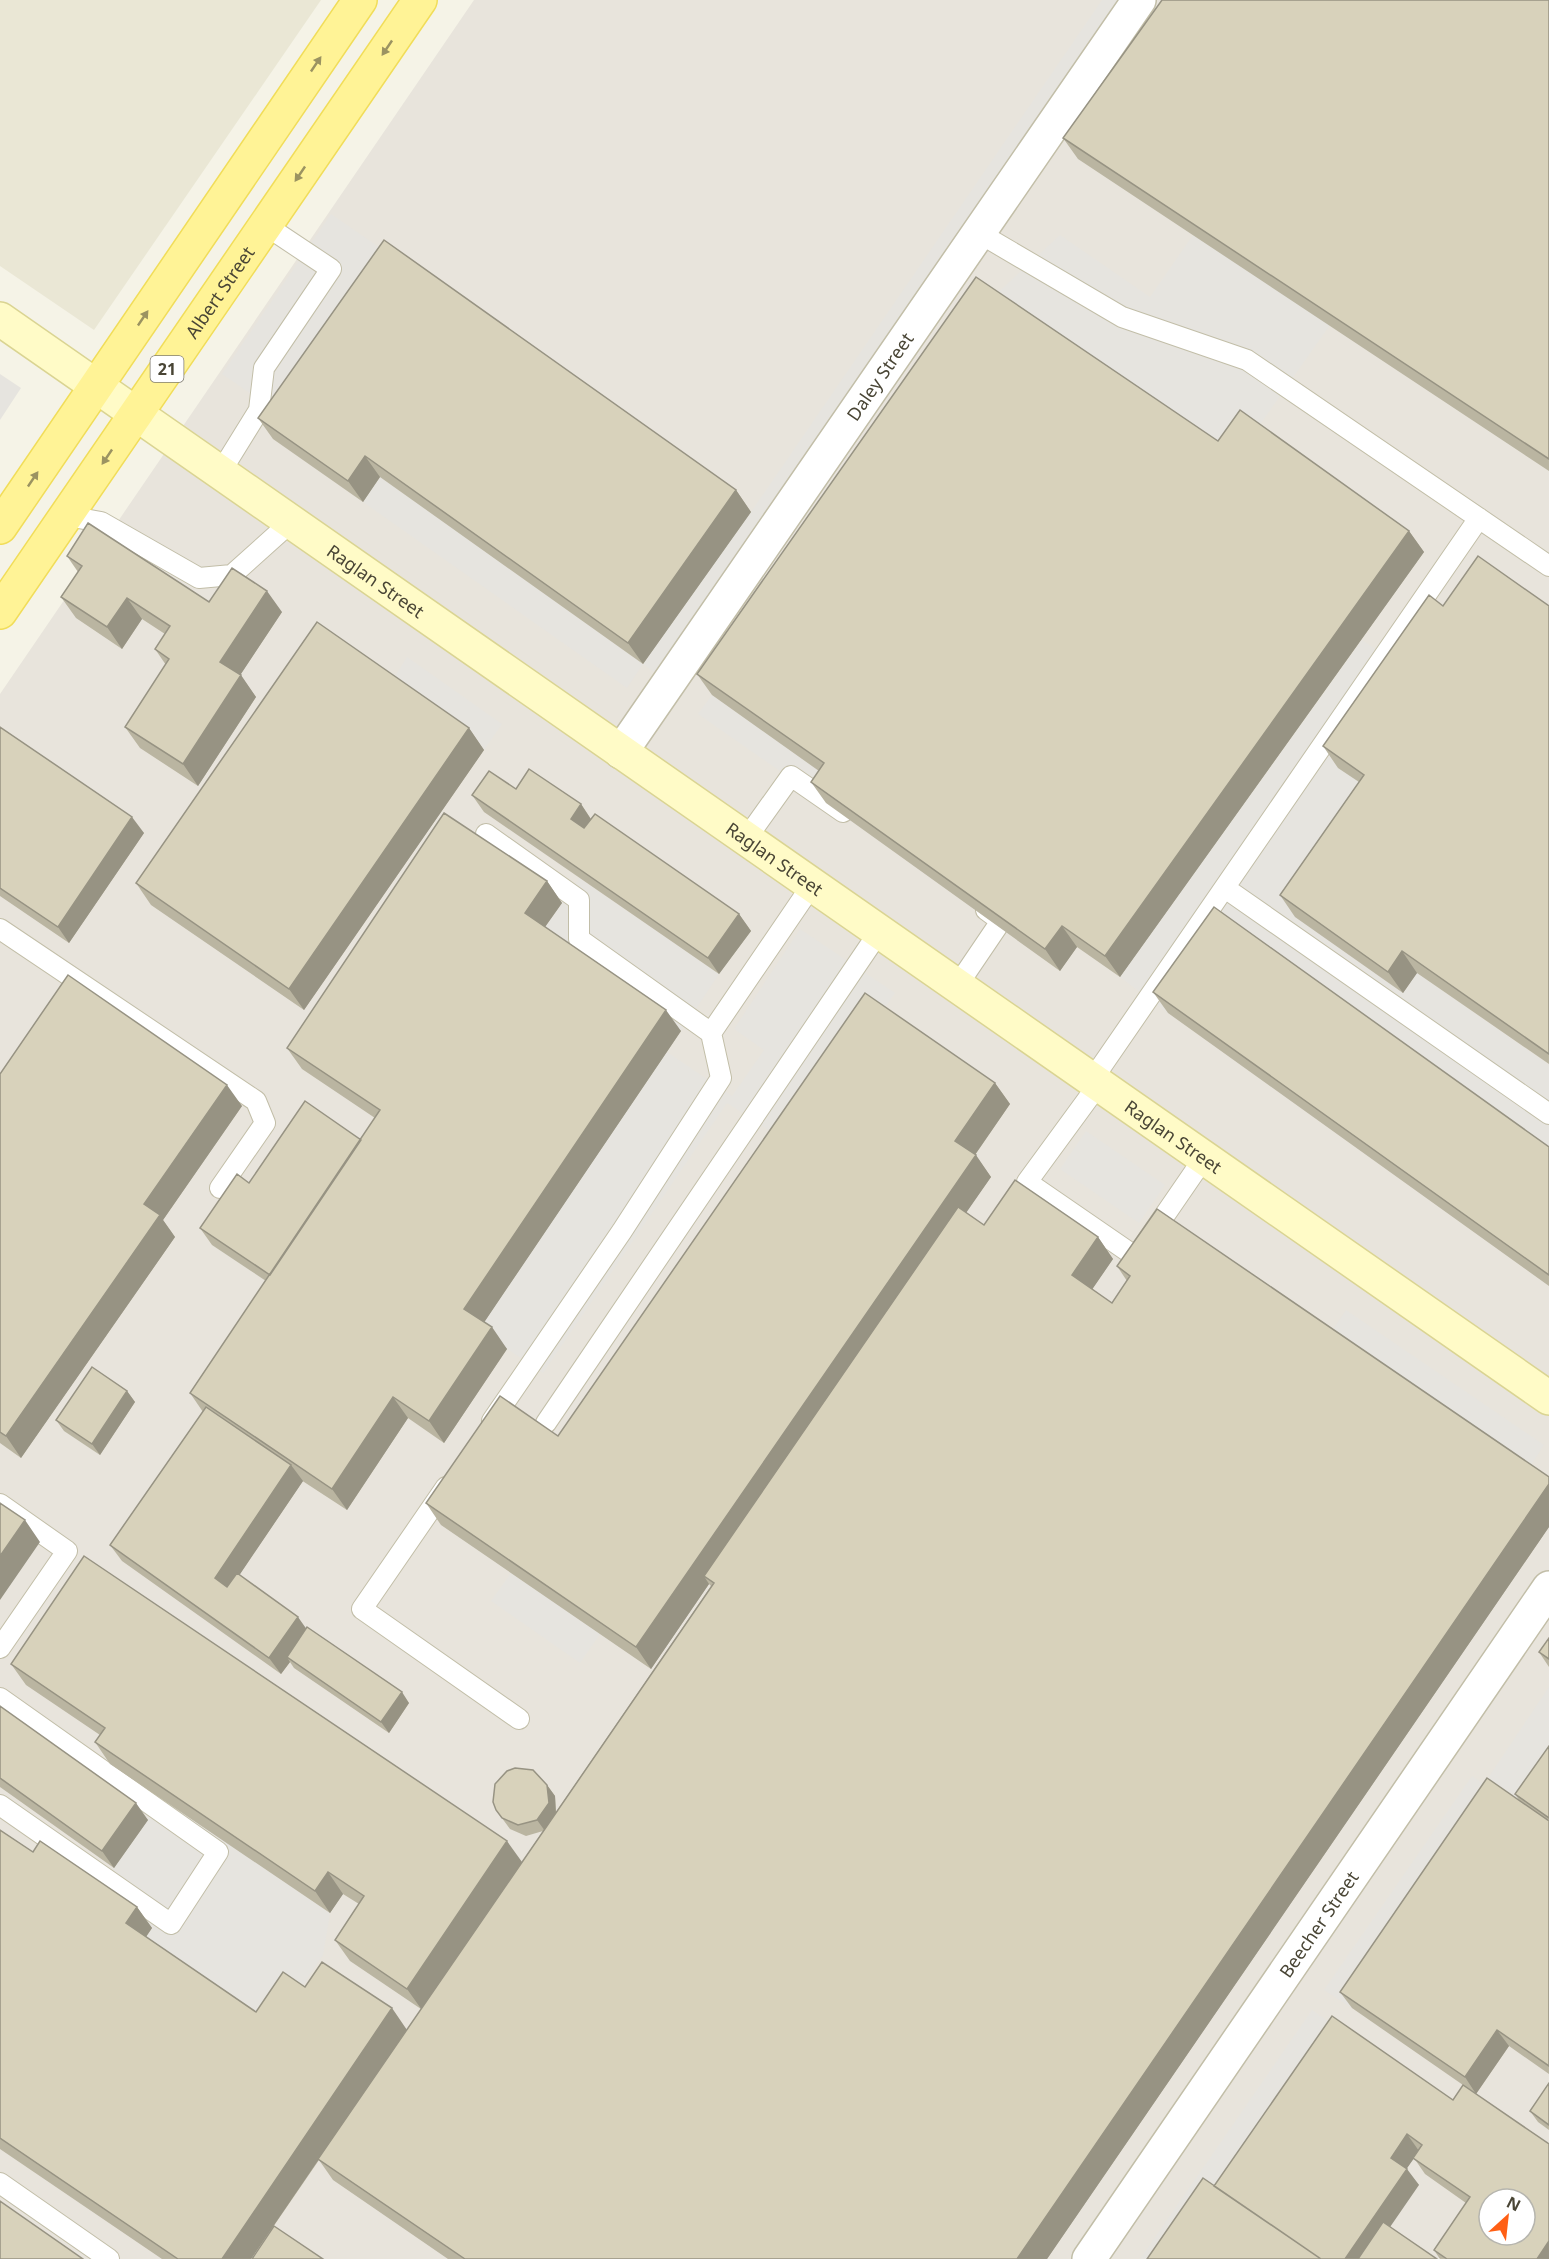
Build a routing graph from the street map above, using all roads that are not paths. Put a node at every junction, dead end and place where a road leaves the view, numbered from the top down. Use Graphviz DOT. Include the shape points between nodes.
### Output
graph roads {
  1 [pos="360,0"];
  2 [pos="420,0"];
  3 [pos="1139,0"];
  4 [pos="293,98"];
  5 [pos="333,126"];
  6 [pos="265,225"];
  7 [pos="978,233"];
  8 [pos="0,319"];
  9 [pos="96,386"];
  10 [pos="136,414"];
  11 [pos="220,472"];
  12 [pos="67,516"];
  13 [pos="1479,518"];
  14 [pos="291,522"];
  15 [pos="0,527"];
  16 [pos="1549,566"];
  17 [pos="0,612"];
  18 [pos="621,752"];
  19 [pos="857,822"];
  20 [pos="486,834"];
  21 [pos="746,839"];
  22 [pos="812,885"];
  23 [pos="1225,888"];
  24 [pos="972,901"];
  25 [pos="0,929"];
  26 [pos="879,932"];
  27 [pos="957,986"];
  28 [pos="711,1033"];
  29 [pos="1095,1082"];
  30 [pos="1549,1114"];
  31 [pos="1204,1158"];
  32 [pos="220,1188"];
  33 [pos="1549,1398"];
  34 [pos="546,1423"];
  35 [pos="482,1434"];
  36 [pos="456,1473"];
  37 [pos="0,1504"];
  38 [pos="1549,1588"];
  39 [pos="0,1648"];
  40 [pos="0,1698"];
  41 [pos="519,1719"];
  42 [pos="0,1805"];
  43 [pos="0,2183"];
  44 [pos="109,2259"];
  45 [pos="1089,2259"];
  4 -- 1 [label="main road, one-way"];
  2 -- 5 [label="main road, Albert Street / 21, one-way"];
  3 -- 7 [label="street, Daley Street"];
  4 -- 5 [label="main road"];
  9 -- 4 [label="main road, one-way"];
  5 -- 6 [label="main road, Albert Street / 21, one-way"];
  6 -- 10 [label="main road, Albert Street / 21"];
  6 -- 11 [label="lane" via="331,269 264,368 259,410"];
  7 -- 13 [label="lane" via="1122,317 1247,360"];
  7 -- 18 [label="street, Daley Street"];
  8 -- 9 [label="street, Raglan Street"];
  9 -- 10 [label="street, Raglan Street"];
  15 -- 9 [label="main road, one-way"];
  10 -- 11 [label="street, Raglan Street"];
  10 -- 12 [label="main road, Albert Street / 21, one-way"];
  11 -- 14 [label="street, Raglan Street"];
  12 -- 14 [label="lane" via="101,522 199,578 232,575"];
  12 -- 17 [label="main road, Albert Street / 21"];
  13 -- 16 [label="lane"];
  13 -- 23 [label="lane"];
  14 -- 18 [label="street, Raglan Street"];
  18 -- 21 [label="street, Raglan Street"];
  19 -- 21 [label="lane" via="791,776"];
  20 -- 28 [label="lane" via="579,900 579,939"];
  21 -- 22 [label="street, Raglan Street"];
  22 -- 26 [label="street, Raglan Street"];
  22 -- 28 [label="lane"];
  23 -- 29 [label="lane"];
  23 -- 30 [label="lane"];
  24 -- 27 [label="lane" via="1001,921"];
  25 -- 32 [label="lane" via="256,1101 265,1123"];
  26 -- 27 [label="street, Raglan Street"];
  26 -- 34 [label="lane"];
  27 -- 29 [label="street, Raglan Street"];
  28 -- 35 [label="lane" via="721,1078 622,1231"];
  29 -- 31 [label="street, Raglan Street"];
  29 -- 31 [label="lane" via="1027,1182 1136,1257"];
  31 -- 33 [label="street, Raglan Street"];
  36 -- 41 [label="lane" via="362,1609"];
  37 -- 39 [label="lane" via="68,1551"];
  38 -- 45 [label="street, Beecher Street"];
  40 -- 42 [label="lane" via="218,1852 171,1924"];
  43 -- 44 [label="lane"];
}
